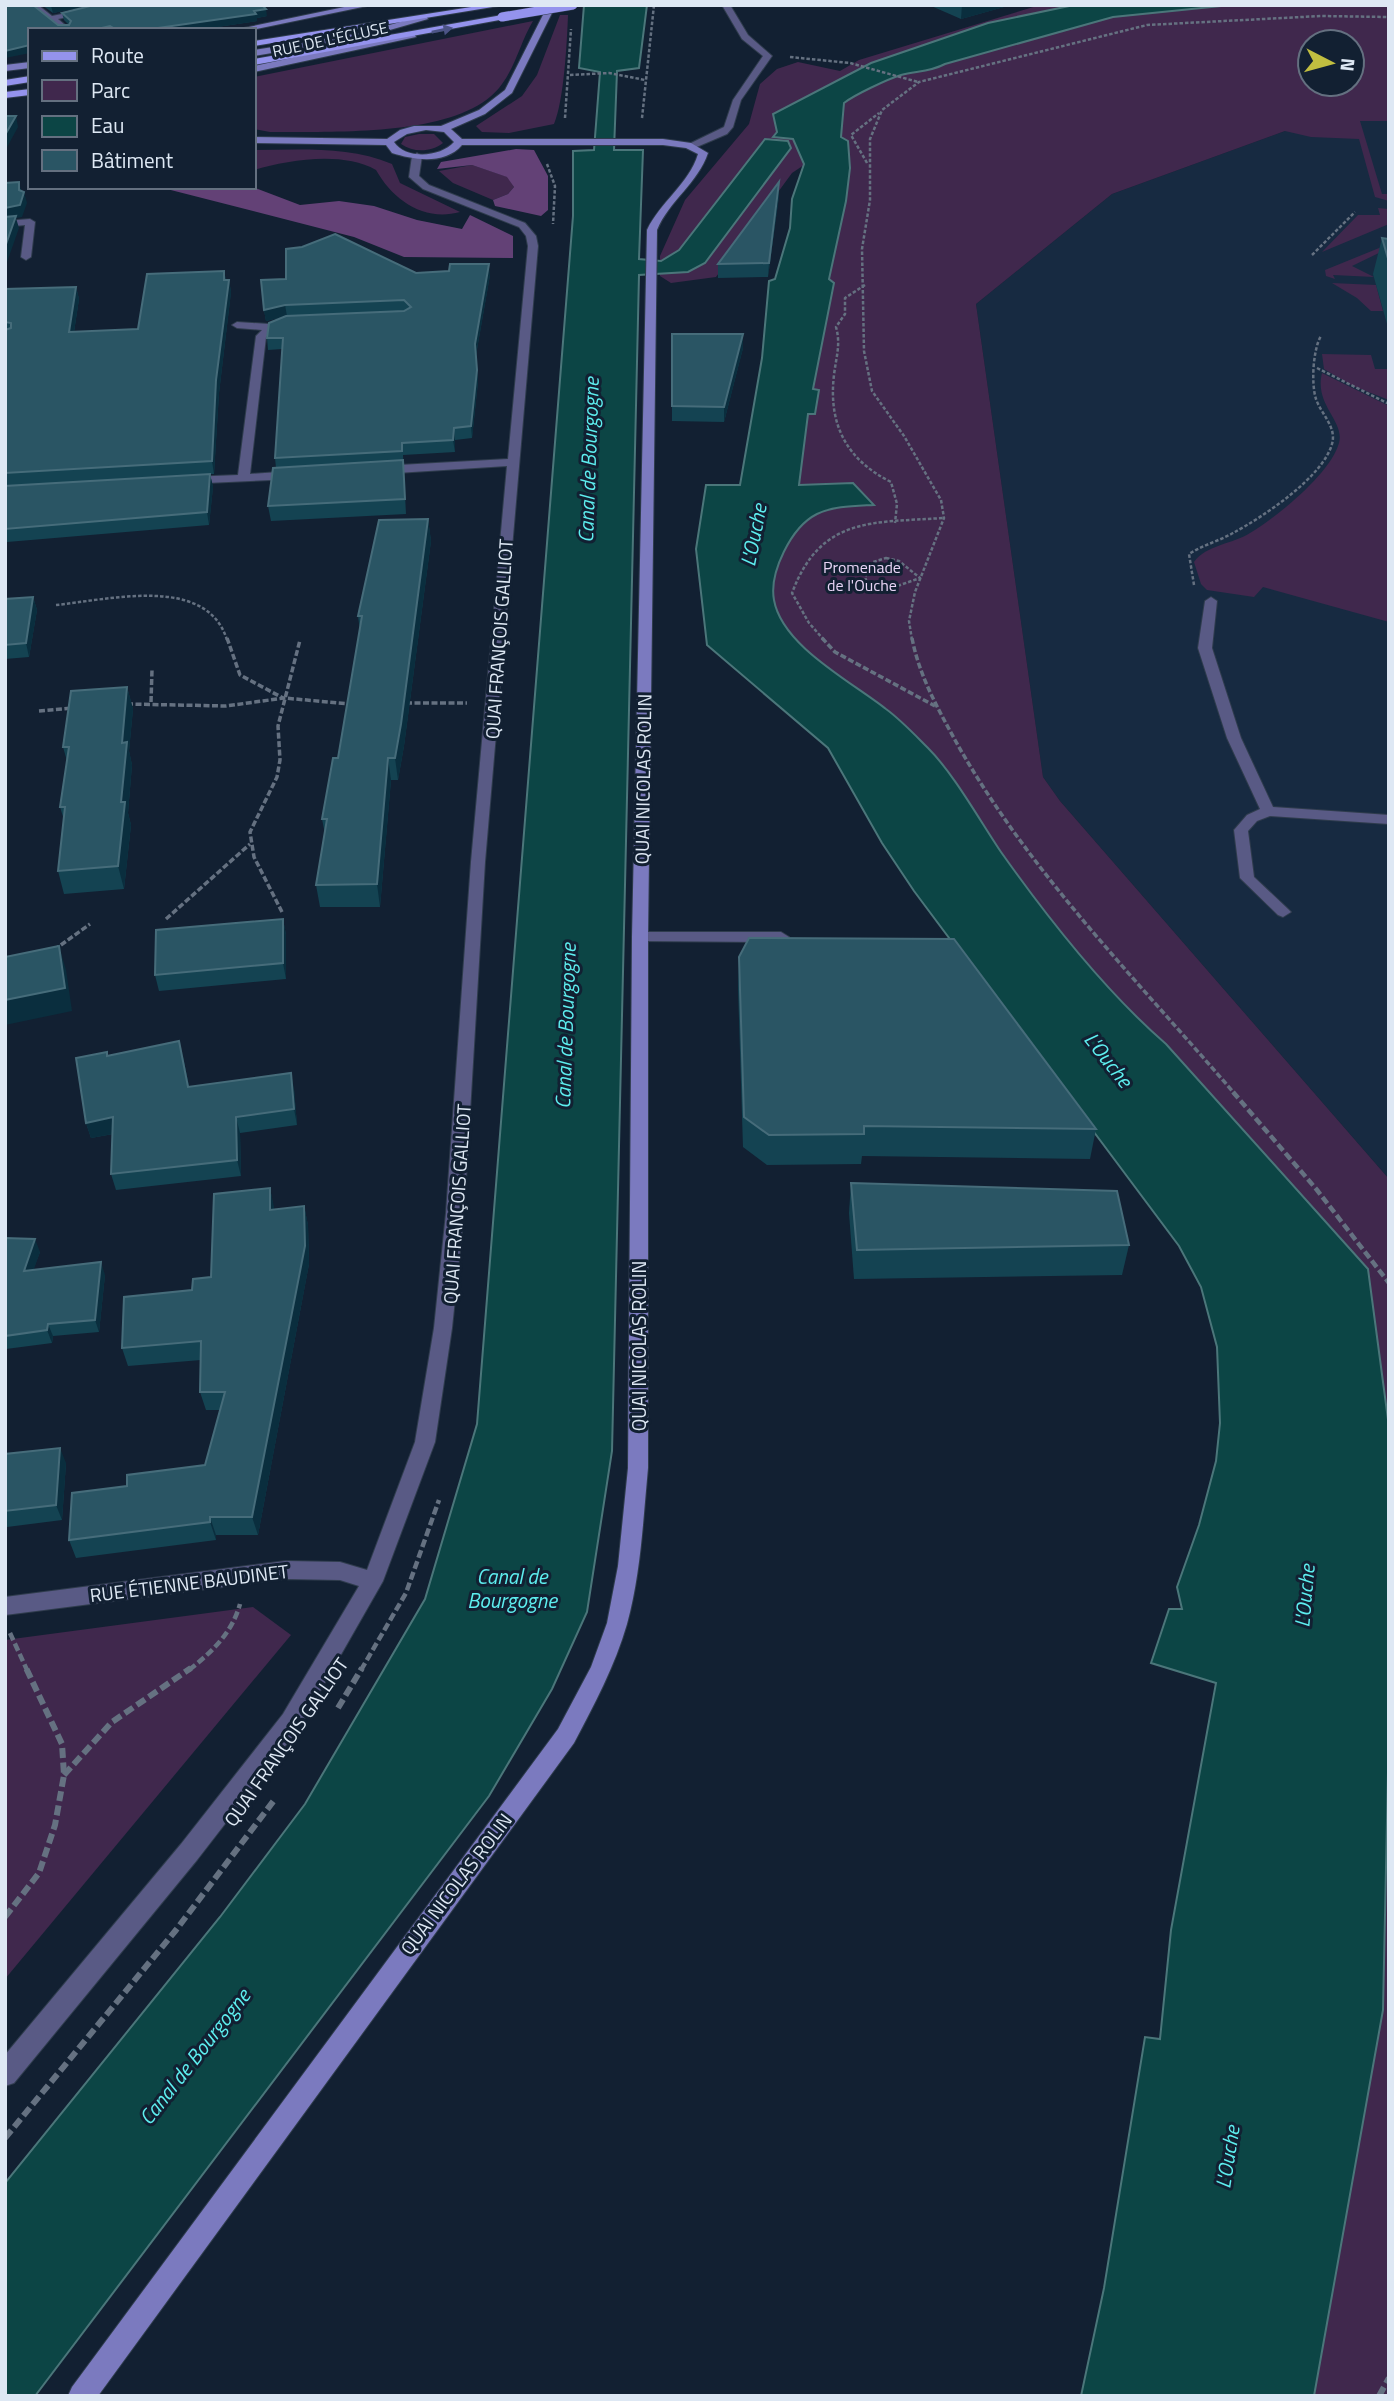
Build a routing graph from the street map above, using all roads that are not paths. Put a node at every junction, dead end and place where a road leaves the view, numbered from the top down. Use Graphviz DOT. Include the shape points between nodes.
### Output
graph roads {
  1 [pos="32,5"];
  2 [pos="120,5"];
  3 [pos="368,5"];
  4 [pos="501,5"];
  5 [pos="552,5"];
  6 [pos="573,5"];
  7 [pos="726,5"];
  8 [pos="425,17"];
  9 [pos="52,18"];
  10 [pos="64,28"];
  11 [pos="248,28"];
  12 [pos="413,35"];
  13 [pos="256,44"];
  14 [pos="256,53"];
  15 [pos="256,62"];
  16 [pos="28,65"];
  17 [pos="5,68"];
  18 [pos="256,69"];
  19 [pos="28,79"];
  20 [pos="5,83"];
  21 [pos="28,92"];
  22 [pos="5,95"];
  23 [pos="442,129"];
  24 [pos="256,140"];
  25 [pos="388,142"];
  26 [pos="460,142"];
  27 [pos="692,146"];
  28 [pos="417,156"];
  29 [pos="5,224"];
  30 [pos="26,257"];
  31 [pos="300,322"];
  32 [pos="237,325"];
  33 [pos="269,327"];
  34 [pos="514,462"];
  35 [pos="367,470"];
  36 [pos="312,474"];
  37 [pos="244,478"];
  38 [pos="175,482"];
  39 [pos="1211,601"];
  40 [pos="1268,811"];
  41 [pos="1389,820"];
  42 [pos="1283,912"];
  43 [pos="640,937"];
  44 [pos="781,937"];
  45 [pos="373,1581"];
  46 [pos="9,1606"];
  47 [pos="5,2074"];
  48 [pos="80,2396"];
  1 -- 9 [label="street"];
  2 -- 9 [label="street"];
  3 -- 11 [label="street"];
  4 -- 8 [label="main road"];
  5 -- 23 [label="street" via="509,91 482,112"];
  12 -- 6 [label="main road, one-way, bridge"];
  7 -- 27 [label="street" via="745,37 768,56 737,100 724,132"];
  8 -- 13 [label="main road"];
  8 -- 14 [label="street, RUE DE L'ÉCLUSE" via="362,34"];
  9 -- 10 [label="street"];
  12 -- 15 [label="main road"];
  12 -- 18 [label="street, RUE DE L'ÉCLUSE"];
  16 -- 17 [label="street"];
  19 -- 20 [label="main road"];
  21 -- 22 [label="main road"];
  23 -- 25 [label="street" via="408,130"];
  23 -- 26 [label="street" via="457,135"];
  24 -- 25 [label="street"];
  25 -- 28 [label="street" via="394,151"];
  26 -- 27 [label="street" via="646,141"];
  26 -- 28 [label="street" via="446,152"];
  27 -- 43 [label="street, QUAI NICOLAS ROLIN" via="703,156 659,212 652,230"];
  28 -- 34 [label="street, QUAI FRANÇOIS GALLIOT" via="414,177 426,187 522,225 531,236"];
  29 -- 30 [label="street" via="30,222"];
  31 -- 33 [label="street"];
  32 -- 33 [label="street"];
  33 -- 37 [label="street" via="261,336"];
  34 -- 35 [label="street"];
  34 -- 45 [label="street, QUAI FRANÇOIS GALLIOT" via="443,1328 425,1442"];
  36 -- 37 [label="street"];
  37 -- 38 [label="street"];
  39 -- 40 [label="street" via="1205,648 1234,738"];
  40 -- 41 [label="street"];
  40 -- 42 [label="street" via="1241,830 1247,878"];
  43 -- 44 [label="street"];
  43 -- 48 [label="street, QUAI NICOLAS ROLIN" via="638,1468 624,1587 604,1661 566,1736"];
  45 -- 46 [label="street, RUE ÉTIENNE BAUDINET" via="314,1569"];
  45 -- 47 [label="street, QUAI FRANÇOIS GALLIOT" via="291,1721"];
}
